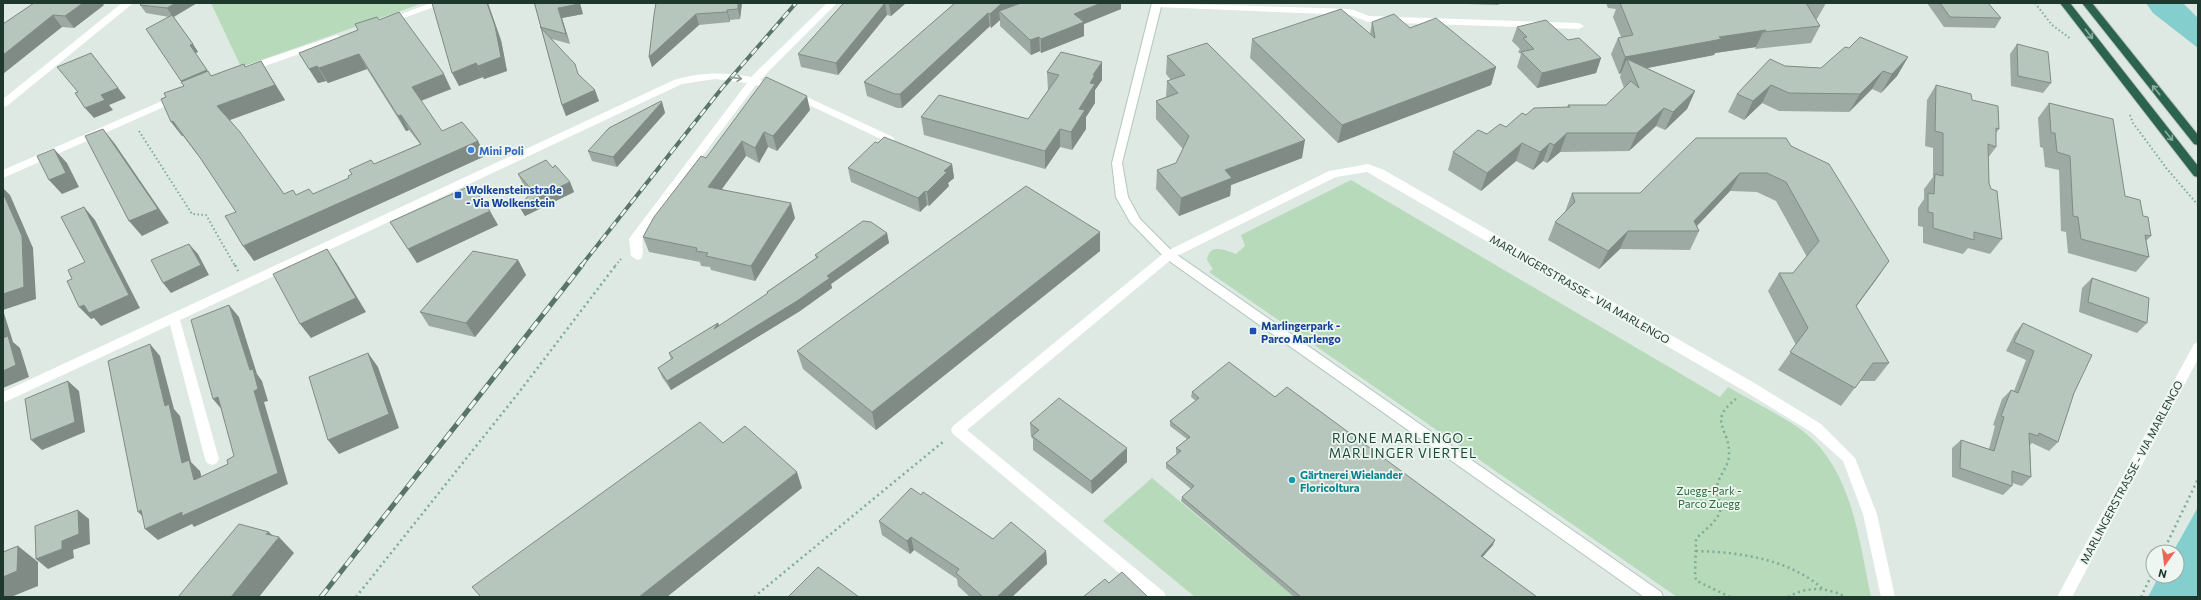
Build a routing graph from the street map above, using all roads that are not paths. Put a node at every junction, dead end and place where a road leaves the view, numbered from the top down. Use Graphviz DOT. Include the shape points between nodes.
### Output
graph roads {
  1 [pos="440,3"];
  2 [pos="832,3"];
  3 [pos="1157,3"];
  4 [pos="2064,3"];
  5 [pos="2087,3"];
  6 [pos="127,4"];
  7 [pos="381,23"];
  8 [pos="1579,26"];
  9 [pos="344,36"];
  10 [pos="237,73"];
  11 [pos="754,80"];
  12 [pos="187,93"];
  13 [pos="3,104"];
  14 [pos="889,139"];
  15 [pos="2198,142"];
  16 [pos="2198,173"];
  17 [pos="3,174"];
  18 [pos="1169,255"];
  19 [pos="638,256"];
  20 [pos="174,319"];
  21 [pos="2198,347"];
  22 [pos="3,398"];
  23 [pos="212,459"];
  24 [pos="1159,597"];
  25 [pos="1656,597"];
  26 [pos="1888,597"];
  27 [pos="2064,597"];
  1 -- 7 [label="street"];
  2 -- 11 [label="street"];
  3 -- 8 [label="street" via="1351,12 1368,19"];
  3 -- 18 [label="street" via="1117,163 1122,196 1136,222"];
  4 -- 16 [label="highway, one-way"];
  15 -- 5 [label="highway, one-way"];
  6 -- 13 [label="street"];
  9 -- 10 [label="street"];
  11 -- 14 [label="street" via="788,91"];
  11 -- 19 [label="street" via="641,229 635,240"];
  20 -- 11 [label="street, one-way" via="694,76 718,75"];
  12 -- 17 [label="street"];
  18 -- 24 [label="street, MARLINGERSTRASSE - VIA MARLENGO" via="958,430"];
  18 -- 25 [label="street"];
  18 -- 26 [label="street, MARLINGERSTRASSE - VIA MARLENGO" via="1333,174 1368,168 1816,428 1848,458 1870,514"];
  20 -- 22 [label="street"];
  20 -- 23 [label="street"];
  21 -- 27 [label="street, MARLINGERSTRASSE - VIA MARLENGO"];
}
